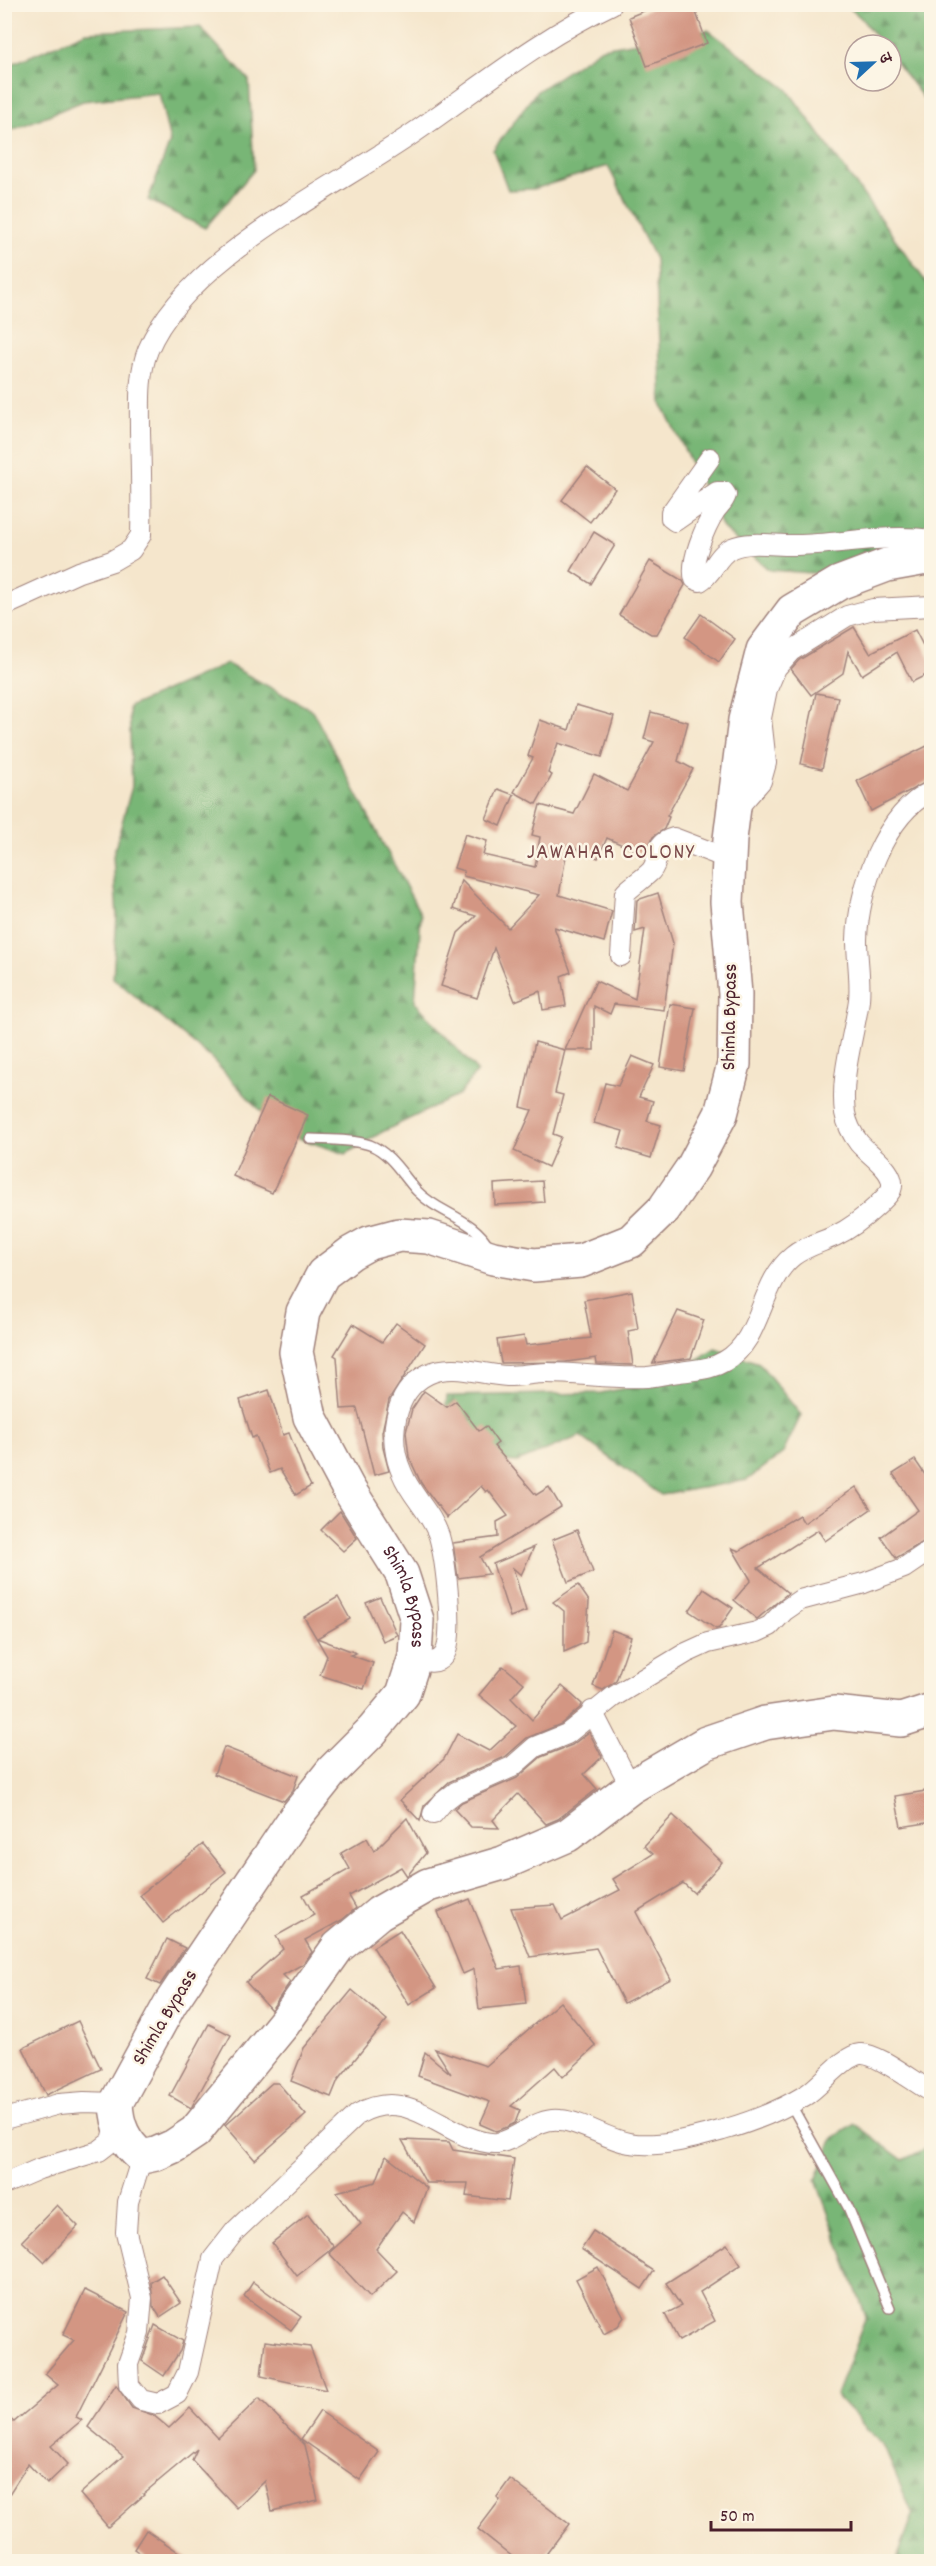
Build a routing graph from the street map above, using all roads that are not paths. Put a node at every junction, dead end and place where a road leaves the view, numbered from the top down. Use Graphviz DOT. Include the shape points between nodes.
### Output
graph roads {
  1 [pos="612,4"];
  2 [pos="710,459"];
  3 [pos="932,540"];
  4 [pos="932,557"];
  5 [pos="4,606"];
  6 [pos="932,606"];
  7 [pos="932,791"];
  8 [pos="734,812"];
  9 [pos="729,859"];
  10 [pos="621,956"];
  11 [pos="310,1139"];
  12 [pos="493,1258"];
  13 [pos="932,1549"];
  14 [pos="415,1657"];
  15 [pos="932,1710"];
  16 [pos="592,1711"];
  17 [pos="631,1787"];
  18 [pos="433,1814"];
  19 [pos="932,2092"];
  20 [pos="790,2103"];
  21 [pos="116,2112"];
  22 [pos="4,2119"];
  23 [pos="142,2157"];
  24 [pos="4,2184"];
  25 [pos="890,2308"];
  1 -- 5 [label="street" via="536,46 208,270 166,318 148,351 140,385 141,535 131,550 112,561"];
  2 -- 3 [label="street" via="671,513 675,521 717,492 726,495 698,549 693,575 700,581 722,555 748,545 883,538"];
  4 -- 8 [label="highway, Shimla Bypass" via="887,565 839,583 792,611 763,650 745,720"];
  6 -- 8 [label="street" via="873,609 848,616 791,651 776,668 767,689 761,718 766,763 762,781"];
  7 -- 14 [label="street" via="919,797 898,817 886,836 864,898 857,939 859,1000 851,1037 845,1112 860,1144 891,1177 893,1186 889,1193 859,1223 793,1256 776,1274 745,1344 728,1360 707,1370 647,1377 546,1373 506,1376 458,1369 434,1371 417,1379 403,1394 396,1415 399,1469 426,1509 438,1536 446,1571 449,1636 446,1653 439,1660 429,1663"];
  8 -- 9 [label="highway, Shimla Bypass"];
  9 -- 10 [label="street" via="674,838 665,841 652,870 625,893"];
  9 -- 12 [label="highway, Shimla Bypass" via="727,902 735,994 734,1064 721,1114 693,1167 664,1209 631,1241 581,1261 534,1265"];
  11 -- 12 [label="lane" via="371,1146 439,1209 482,1235"];
  12 -- 14 [label="highway, Shimla Bypass" via="429,1237 399,1235 369,1243 323,1274 303,1312 296,1352 310,1417 348,1488 402,1574 417,1620"];
  13 -- 16 [label="street" via="904,1568 800,1600 757,1632 708,1643 686,1653"];
  14 -- 21 [label="highway, Shimla Bypass" via="403,1694 297,1815 170,2004"];
  15 -- 17 [label="highway" via="901,1720 834,1713 765,1723 706,1743"];
  16 -- 17 [label="street"];
  16 -- 18 [label="street" via="567,1734 535,1747 512,1767 456,1792"];
  17 -- 23 [label="highway" via="568,1835 503,1863 428,1885 379,1913 338,1947 284,2023 195,2132 174,2146"];
  19 -- 20 [label="street" via="875,2057 860,2054"];
  20 -- 23 [label="street" via="725,2129 651,2144 628,2143 560,2120 546,2121 512,2139 478,2141 407,2106 386,2103 370,2107 235,2231 213,2259 188,2372 177,2394 159,2404 141,2400 129,2385 128,2364 139,2333 142,2298 126,2232 128,2202"];
  20 -- 25 [label="lane" via="848,2207"];
  21 -- 22 [label="street" via="84,2102 59,2104"];
  21 -- 23 [label="highway" via="129,2146"];
  21 -- 24 [label="street" via="112,2141 99,2151"];
}
